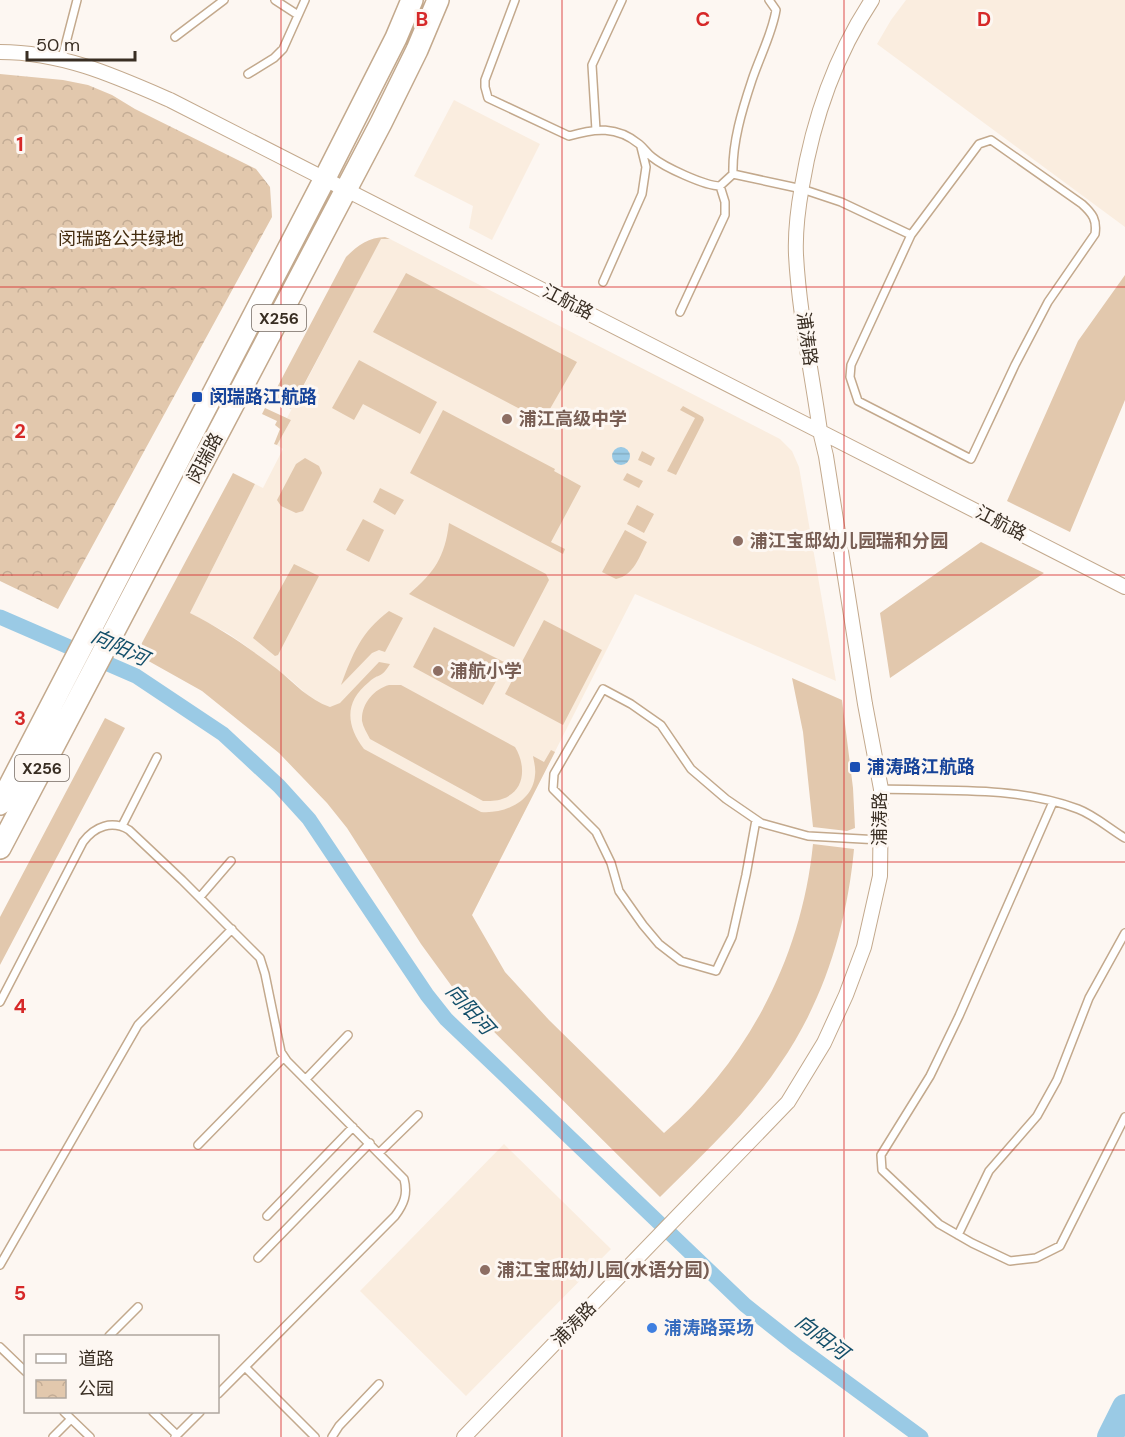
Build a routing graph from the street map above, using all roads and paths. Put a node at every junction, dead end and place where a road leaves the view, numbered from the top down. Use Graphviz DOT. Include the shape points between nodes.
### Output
graph roads {
  1 [pos="77,0"];
  2 [pos="224,0"];
  3 [pos="275,0"];
  4 [pos="305,0"];
  5 [pos="412,0"];
  6 [pos="438,0"];
  7 [pos="515,0"];
  8 [pos="622,0"];
  9 [pos="769,0"];
  10 [pos="873,0"];
  11 [pos="298,15"];
  12 [pos="175,37"];
  13 [pos="0,52"];
  14 [pos="62,58"];
  15 [pos="248,74"];
  16 [pos="596,130"];
  17 [pos="640,145"];
  18 [pos="734,174"];
  19 [pos="324,180"];
  20 [pos="720,186"];
  21 [pos="346,189"];
  22 [pos="802,189"];
  23 [pos="911,235"];
  24 [pos="603,282"];
  25 [pos="680,312"];
  26 [pos="820,431"];
  27 [pos="1125,587"];
  28 [pos="104,628"];
  29 [pos="74,685"];
  30 [pos="157,756"];
  31 [pos="881,789"];
  32 [pos="1053,802"];
  33 [pos="0,804"];
  34 [pos="756,820"];
  35 [pos="122,826"];
  36 [pos="1125,838"];
  37 [pos="880,840"];
  38 [pos="0,848"];
  39 [pos="231,861"];
  40 [pos="200,897"];
  41 [pos="232,929"];
  42 [pos="1125,933"];
  43 [pos="0,1002"];
  44 [pos="348,1035"];
  45 [pos="284,1057"];
  46 [pos="306,1079"];
  47 [pos="418,1115"];
  48 [pos="1125,1117"];
  49 [pos="353,1127"];
  50 [pos="370,1143"];
  51 [pos="198,1145"];
  52 [pos="379,1153"];
  53 [pos="267,1216"];
  54 [pos="958,1235"];
  55 [pos="258,1258"];
  56 [pos="0,1265"];
  57 [pos="138,1308"];
  58 [pos="110,1335"];
  59 [pos="0,1347"];
  60 [pos="244,1367"];
  61 [pos="24,1370"];
  62 [pos="379,1384"];
  63 [pos="219,1393"];
  64 [pos="65,1413"];
  65 [pos="154,1413"];
  66 [pos="199,1413"];
  67 [pos="71,1419"];
  68 [pos="176,1436"];
  69 [pos="53,1437"];
  70 [pos="90,1437"];
  71 [pos="315,1437"];
  72 [pos="325,1437"];
  73 [pos="331,1437"];
  74 [pos="464,1437"];
  1 -- 14 [label="lane"];
  2 -- 12 [label="lane"];
  3 -- 11 [label="lane"];
  4 -- 11 [label="lane"];
  5 -- 19 [label="main road, 闵瑞路 / X256"];
  6 -- 21 [label="main road, 闵瑞路 / X256" via="417,50"];
  7 -- 16 [label="lane" via="485,80 488,98 569,136"];
  8 -- 16 [label="lane" via="592,65"];
  9 -- 18 [label="lane" via="776,10 774,23 752,81 732,153"];
  10 -- 22 [label="street, 浦涛路" via="837,65 819,110"];
  11 -- 15 [label="lane" via="283,49"];
  13 -- 14 [label="street, 江航路"];
  14 -- 19 [label="street, 江航路" via="170,100"];
  16 -- 17 [label="lane" via="625,134"];
  17 -- 20 [label="lane" via="653,159 708,186"];
  17 -- 24 [label="lane" via="646,167 642,194"];
  18 -- 20 [label="lane"];
  18 -- 22 [label="lane"];
  19 -- 21 [label="street, 江航路"];
  19 -- 28 [label="main road, 闵瑞路 / X256"];
  20 -- 25 [label="lane" via="725,215"];
  21 -- 26 [label="street, 江航路"];
  21 -- 28 [label="main road, 闵瑞路 / X256"];
  22 -- 23 [label="lane" via="841,202"];
  22 -- 26 [label="street, 浦涛路" via="796,254"];
  23 -- 23 [label="lane" via="851,365 853,390 858,401 971,459 1032,332 1095,234 1096,222 1082,204 991,140 979,144"];
  26 -- 27 [label="street, 江航路"];
  26 -- 31 [label="street, 浦涛路"];
  28 -- 29 [label="main road, 闵瑞路 / X256"];
  29 -- 33 [label="main road, 闵瑞路 / X256"];
  29 -- 38 [label="main road, 闵瑞路 / X256"];
  30 -- 35 [label="lane"];
  31 -- 32 [label="lane" via="977,792"];
  31 -- 37 [label="street, 浦涛路"];
  32 -- 36 [label="lane" via="1079,810"];
  32 -- 54 [label="lane" via="930,1076 881,1155 882,1170 939,1224"];
  34 -- 34 [label="lane" via="691,769 661,725 603,689 554,774 553,789 596,832 620,891 643,925 681,961 716,971 732,937"];
  34 -- 37 [label="lane" via="808,836"];
  35 -- 40 [label="lane"];
  35 -- 43 [label="lane" via="96,829 83,842"];
  37 -- 74 [label="street, 浦涛路" via="880,876 864,947 824,1043 788,1102"];
  39 -- 40 [label="lane"];
  40 -- 41 [label="lane"];
  41 -- 45 [label="lane" via="252,948 263,966"];
  41 -- 56 [label="lane" via="138,1025"];
  42 -- 54 [label="lane" via="1089,998 1057,1080 1037,1116 989,1171"];
  44 -- 46 [label="lane"];
  45 -- 46 [label="lane"];
  45 -- 51 [label="lane"];
  46 -- 49 [label="lane"];
  47 -- 52 [label="lane"];
  48 -- 54 [label="lane" via="1060,1246 1036,1258 1010,1261"];
  49 -- 50 [label="lane"];
  49 -- 53 [label="lane"];
  50 -- 52 [label="lane"];
  50 -- 55 [label="lane"];
  52 -- 60 [label="lane" via="404,1179 407,1188 402,1208"];
  57 -- 58 [label="lane"];
  59 -- 61 [label="lane"];
  60 -- 63 [label="lane"];
  60 -- 71 [label="lane"];
  62 -- 73 [label="lane"];
  64 -- 67 [label="lane"];
  65 -- 68 [label="lane"];
  66 -- 68 [label="lane"];
  67 -- 69 [label="lane"];
  67 -- 70 [label="lane"];
  72 -- 73 [label="lane"];
}
